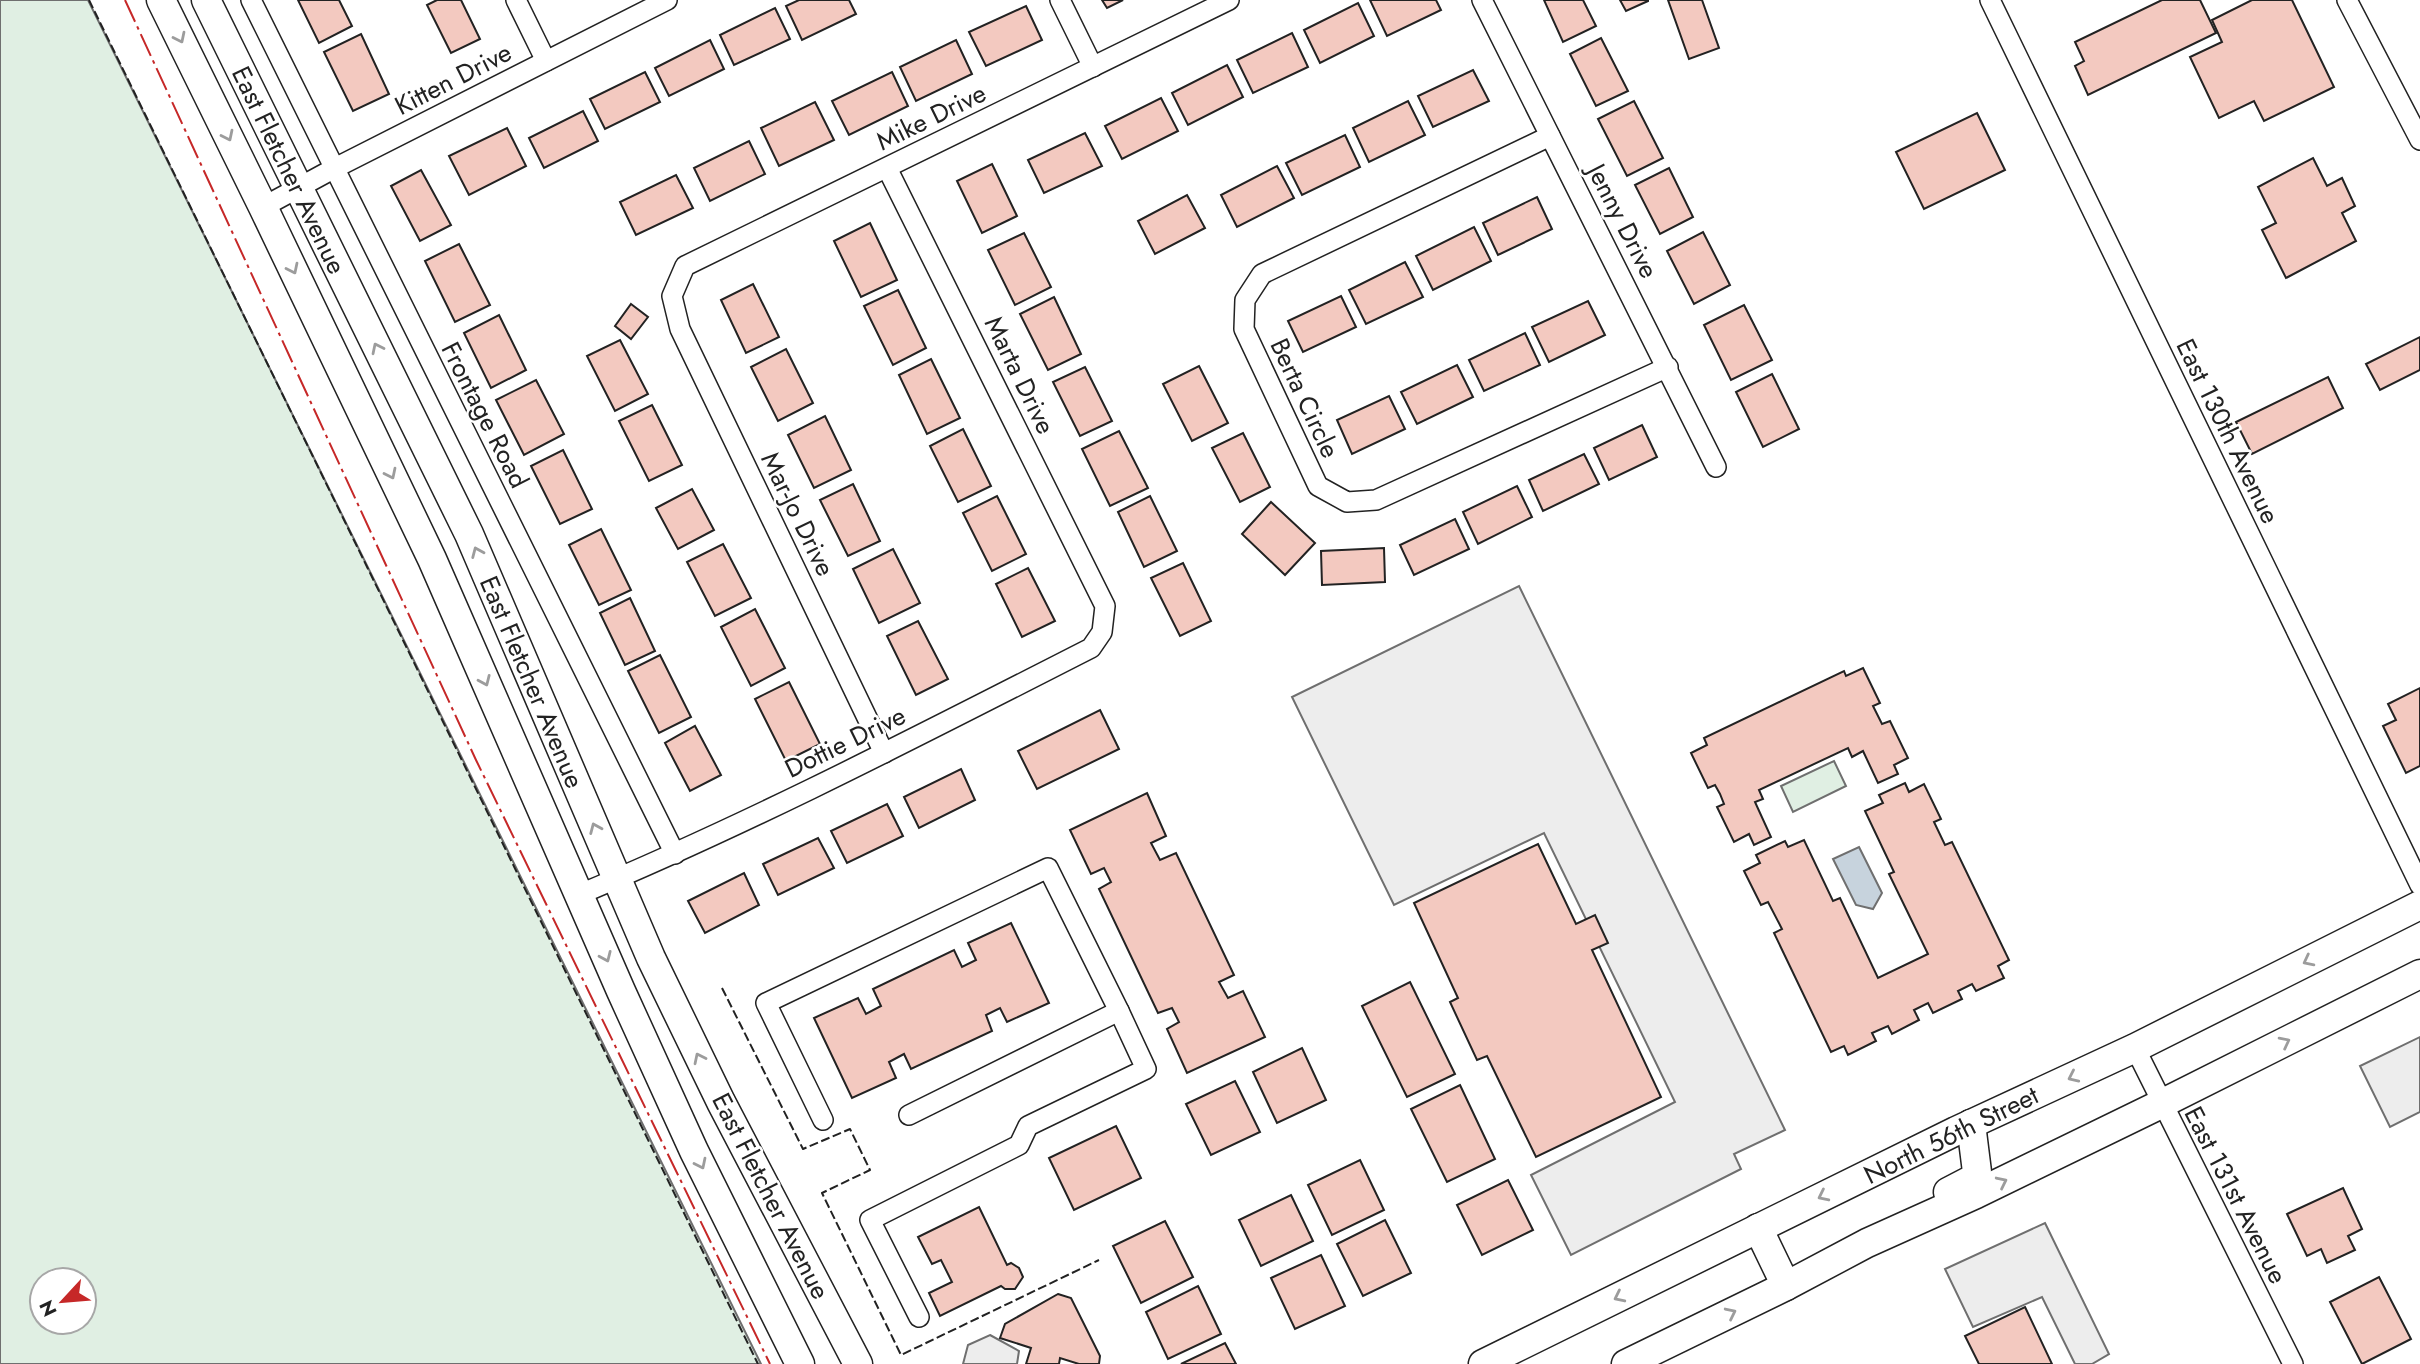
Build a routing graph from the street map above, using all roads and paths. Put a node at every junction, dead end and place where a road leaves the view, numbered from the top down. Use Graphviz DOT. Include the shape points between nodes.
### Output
graph roads {
  1 [pos="161,0"];
  2 [pos="206,0"];
  3 [pos="251,0"];
  4 [pos="516,0"];
  5 [pos="667,0"];
  6 [pos="1060,0"];
  7 [pos="1228,0"];
  8 [pos="1482,0"];
  9 [pos="1990,0"];
  10 [pos="2347,0"];
  11 [pos="546,61"];
  12 [pos="1093,67"];
  13 [pos="1550,136"];
  14 [pos="2420,140"];
  15 [pos="887,167"];
  16 [pos="333,169"];
  17 [pos="298,189"];
  18 [pos="263,207"];
  19 [pos="672,296"];
  20 [pos="1668,367"];
  21 [pos="1716,467"];
  22 [pos="1105,606"];
  23 [pos="884,753"];
  24 [pos="675,853"];
  25 [pos="617,879"];
  26 [pos="2420,885"];
  27 [pos="578,895"];
  28 [pos="2420,905"];
  29 [pos="2420,974"];
  30 [pos="1119,1011"];
  31 [pos="2135,1048"];
  32 [pos="2161,1104"];
  33 [pos="909,1115"];
  34 [pos="823,1120"];
  35 [pos="1971,1124"];
  36 [pos="1758,1228"];
  37 [pos="1867,1243"];
  38 [pos="1786,1286"];
  39 [pos="919,1317"];
  40 [pos="800,1364"];
  41 [pos="858,1364"];
  42 [pos="1483,1364"];
  43 [pos="1626,1364"];
  44 [pos="2293,1364"];
  1 -- 18 [label="main road, East Fletcher Avenue, one-way"];
  2 -- 17 [label="main road, East Fletcher Avenue"];
  3 -- 16 [label="street, Frontage Road"];
  4 -- 11 [label="street"];
  5 -- 11 [label="street, Kitten Drive"];
  6 -- 12 [label="street"];
  7 -- 12 [label="street, Mike Drive"];
  8 -- 13 [label="street, Jenny Drive"];
  9 -- 26 [label="street, East 130th Avenue"];
  10 -- 14 [label="street"];
  11 -- 16 [label="street, Kitten Drive"];
  12 -- 15 [label="street, Mike Drive"];
  13 -- 20 [label="street, Jenny Drive"];
  13 -- 20 [label="street, Berta Circle" via="1262,274 1245,299 1244,329 1318,486 1347,502 1376,500"];
  15 -- 19 [label="street, Mike Drive" via="685,267"];
  15 -- 22 [label="street, Marta Drive"];
  16 -- 17 [label="street, Kitten Drive"];
  16 -- 24 [label="street, Frontage Road"];
  17 -- 18 [label="street, Kitten Drive"];
  25 -- 17 [label="main road, East Fletcher Avenue, one-way" via="469,534"];
  18 -- 27 [label="main road, East Fletcher Avenue, one-way" via="432,559"];
  19 -- 23 [label="street, Mar-Jo Drive" via="680,329"];
  20 -- 21 [label="street, Jenny Drive"];
  22 -- 23 [label="street, Dottie Drive" via="1102,632 1091,648"];
  23 -- 24 [label="street, Dottie Drive"];
  24 -- 25 [label="street, Dottie Drive"];
  25 -- 27 [label="street, Dottie Drive"];
  41 -- 25 [label="main road, East Fletcher Avenue, one-way" via="721,1102"];
  27 -- 40 [label="main road, East Fletcher Avenue, one-way" via="694,1151"];
  28 -- 31 [label="main road, North 56th Street, one-way"];
  32 -- 29 [label="main road, one-way"];
  30 -- 33 [label="street"];
  30 -- 34 [label="street" via="1048,868 766,1003"];
  30 -- 39 [label="street" via="1146,1069 1028,1126 1019,1145 870,1220"];
  31 -- 32 [label="street, East 131st Avenue"];
  31 -- 35 [label="main road, North 56th Street, one-way"];
  37 -- 32 [label="main road, one-way"];
  32 -- 44 [label="street, East 131st Avenue"];
  35 -- 36 [label="main road, North 56th Street, one-way"];
  35 -- 37 [label="main road" via="1978,1165 1973,1179 1891,1221"];
  36 -- 38 [label="main road"];
  36 -- 42 [label="main road, North 56th Street, one-way"];
  37 -- 38 [label="main road"];
  43 -- 38 [label="main road, one-way"];
}
